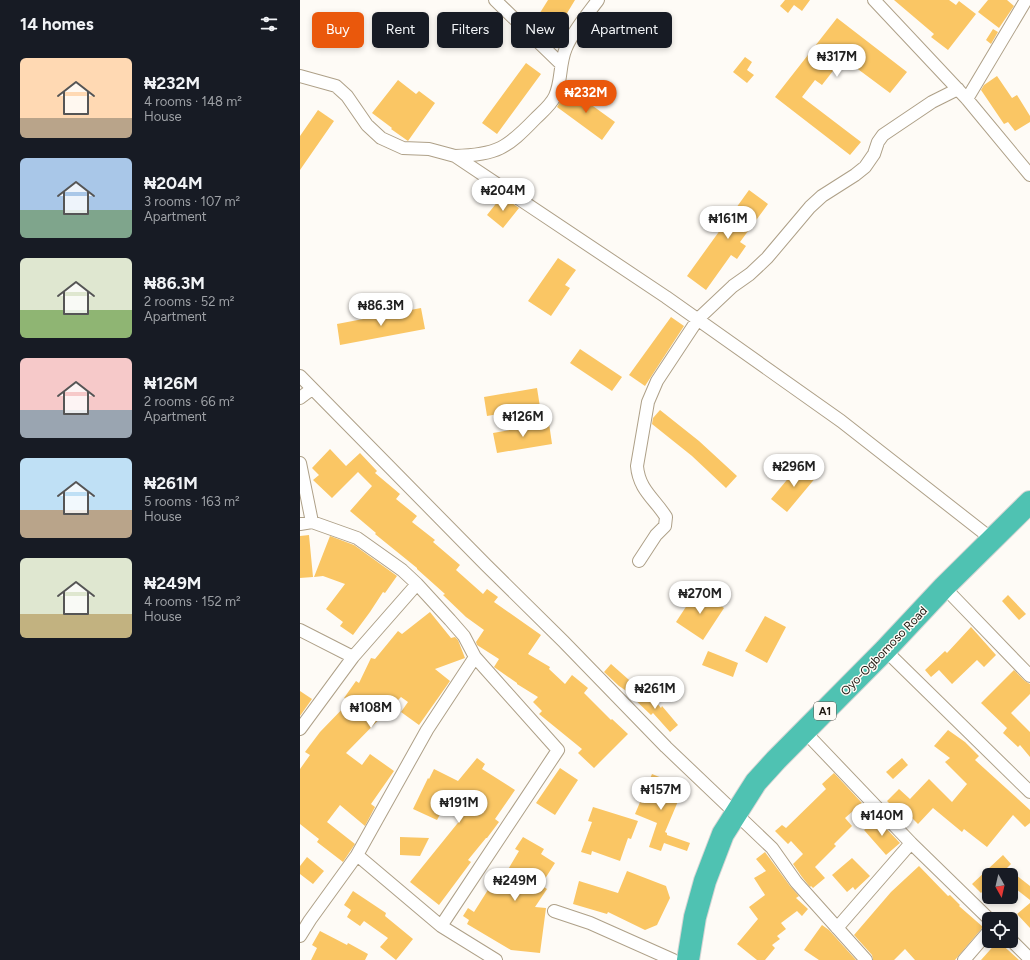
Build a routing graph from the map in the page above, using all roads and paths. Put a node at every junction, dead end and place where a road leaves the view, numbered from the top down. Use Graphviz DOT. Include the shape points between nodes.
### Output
graph roads {
  1 [pos="495,0"];
  2 [pos="598,0"];
  3 [pos="874,0"];
  4 [pos="1026,0"];
  5 [pos="561,64"];
  6 [pos="300,76"];
  7 [pos="958,89"];
  8 [pos="967,99"];
  9 [pos="456,156"];
  10 [pos="1030,175"];
  11 [pos="698,319"];
  12 [pos="300,376"];
  13 [pos="312,389"];
  14 [pos="300,398"];
  15 [pos="300,463"];
  16 [pos="1030,502"];
  17 [pos="306,523"];
  18 [pos="993,540"];
  19 [pos="639,561"];
  20 [pos="417,584"];
  21 [pos="944,587"];
  22 [pos="300,630"];
  23 [pos="885,650"];
  24 [pos="353,657"];
  25 [pos="475,657"];
  26 [pos="1030,676"];
  27 [pos="300,729"];
  28 [pos="805,732"];
  29 [pos="1030,792"];
  30 [pos="736,814"];
  31 [pos="911,843"];
  32 [pos="357,855"];
  33 [pos="554,911"];
  34 [pos="982,912"];
  35 [pos="441,926"];
  36 [pos="837,928"];
  37 [pos="300,936"];
  38 [pos="982,939"];
  39 [pos="1018,947"];
  40 [pos="1030,959"];
  41 [pos="496,960"];
  42 [pos="673,960"];
  43 [pos="688,960"];
  44 [pos="866,960"];
  45 [pos="964,960"];
  1 -- 5 [label="street"];
  2 -- 5 [label="street" via="566,48"];
  3 -- 7 [label="street"];
  4 -- 8 [label="street"];
  5 -- 9 [label="street" via="555,97 517,138 489,153"];
  6 -- 9 [label="street" via="336,86 347,96 367,125 381,138 403,148 429,149"];
  7 -- 8 [label="street"];
  7 -- 11 [label="street" via="932,102 883,135 865,167 822,196 767,258"];
  8 -- 10 [label="street"];
  9 -- 11 [label="street"];
  11 -- 18 [label="street" via="841,421"];
  11 -- 19 [label="street" via="657,381 648,402 637,466 638,475 643,488 666,518 665,526"];
  12 -- 13 [label="street"];
  13 -- 14 [label="street"];
  13 -- 30 [label="street" via="564,641 666,748"];
  15 -- 17 [label="street"];
  16 -- 18 [label="highway, Oyo-Ogbomoso Road / A1"];
  17 -- 20 [label="street" via="357,538"];
  18 -- 21 [label="highway, Oyo-Ogbomoso Road / A1"];
  20 -- 24 [label="street"];
  20 -- 25 [label="street" via="464,636"];
  21 -- 23 [label="highway, Oyo-Ogbomoso Road / A1"];
  21 -- 26 [label="street"];
  22 -- 24 [label="street"];
  23 -- 28 [label="highway, Oyo-Ogbomoso Road / A1"];
  23 -- 29 [label="street"];
  24 -- 27 [label="street"];
  25 -- 32 [label="street" via="427,730"];
  25 -- 35 [label="street" via="558,750"];
  28 -- 30 [label="highway, Oyo-Ogbomoso Road / A1" via="756,782"];
  28 -- 31 [label="street"];
  30 -- 36 [label="street" via="772,848 796,882"];
  30 -- 43 [label="highway, Oyo-Ogbomoso Road / A1" via="723,834 705,881 695,917"];
  31 -- 34 [label="street"];
  31 -- 36 [label="street"];
  32 -- 35 [label="street"];
  32 -- 37 [label="street"];
  33 -- 42 [label="street" via="590,923"];
  35 -- 41 [label="street"];
  36 -- 44 [label="street"];
  38 -- 45 [label="street"];
  39 -- 40 [label="street"];
}
